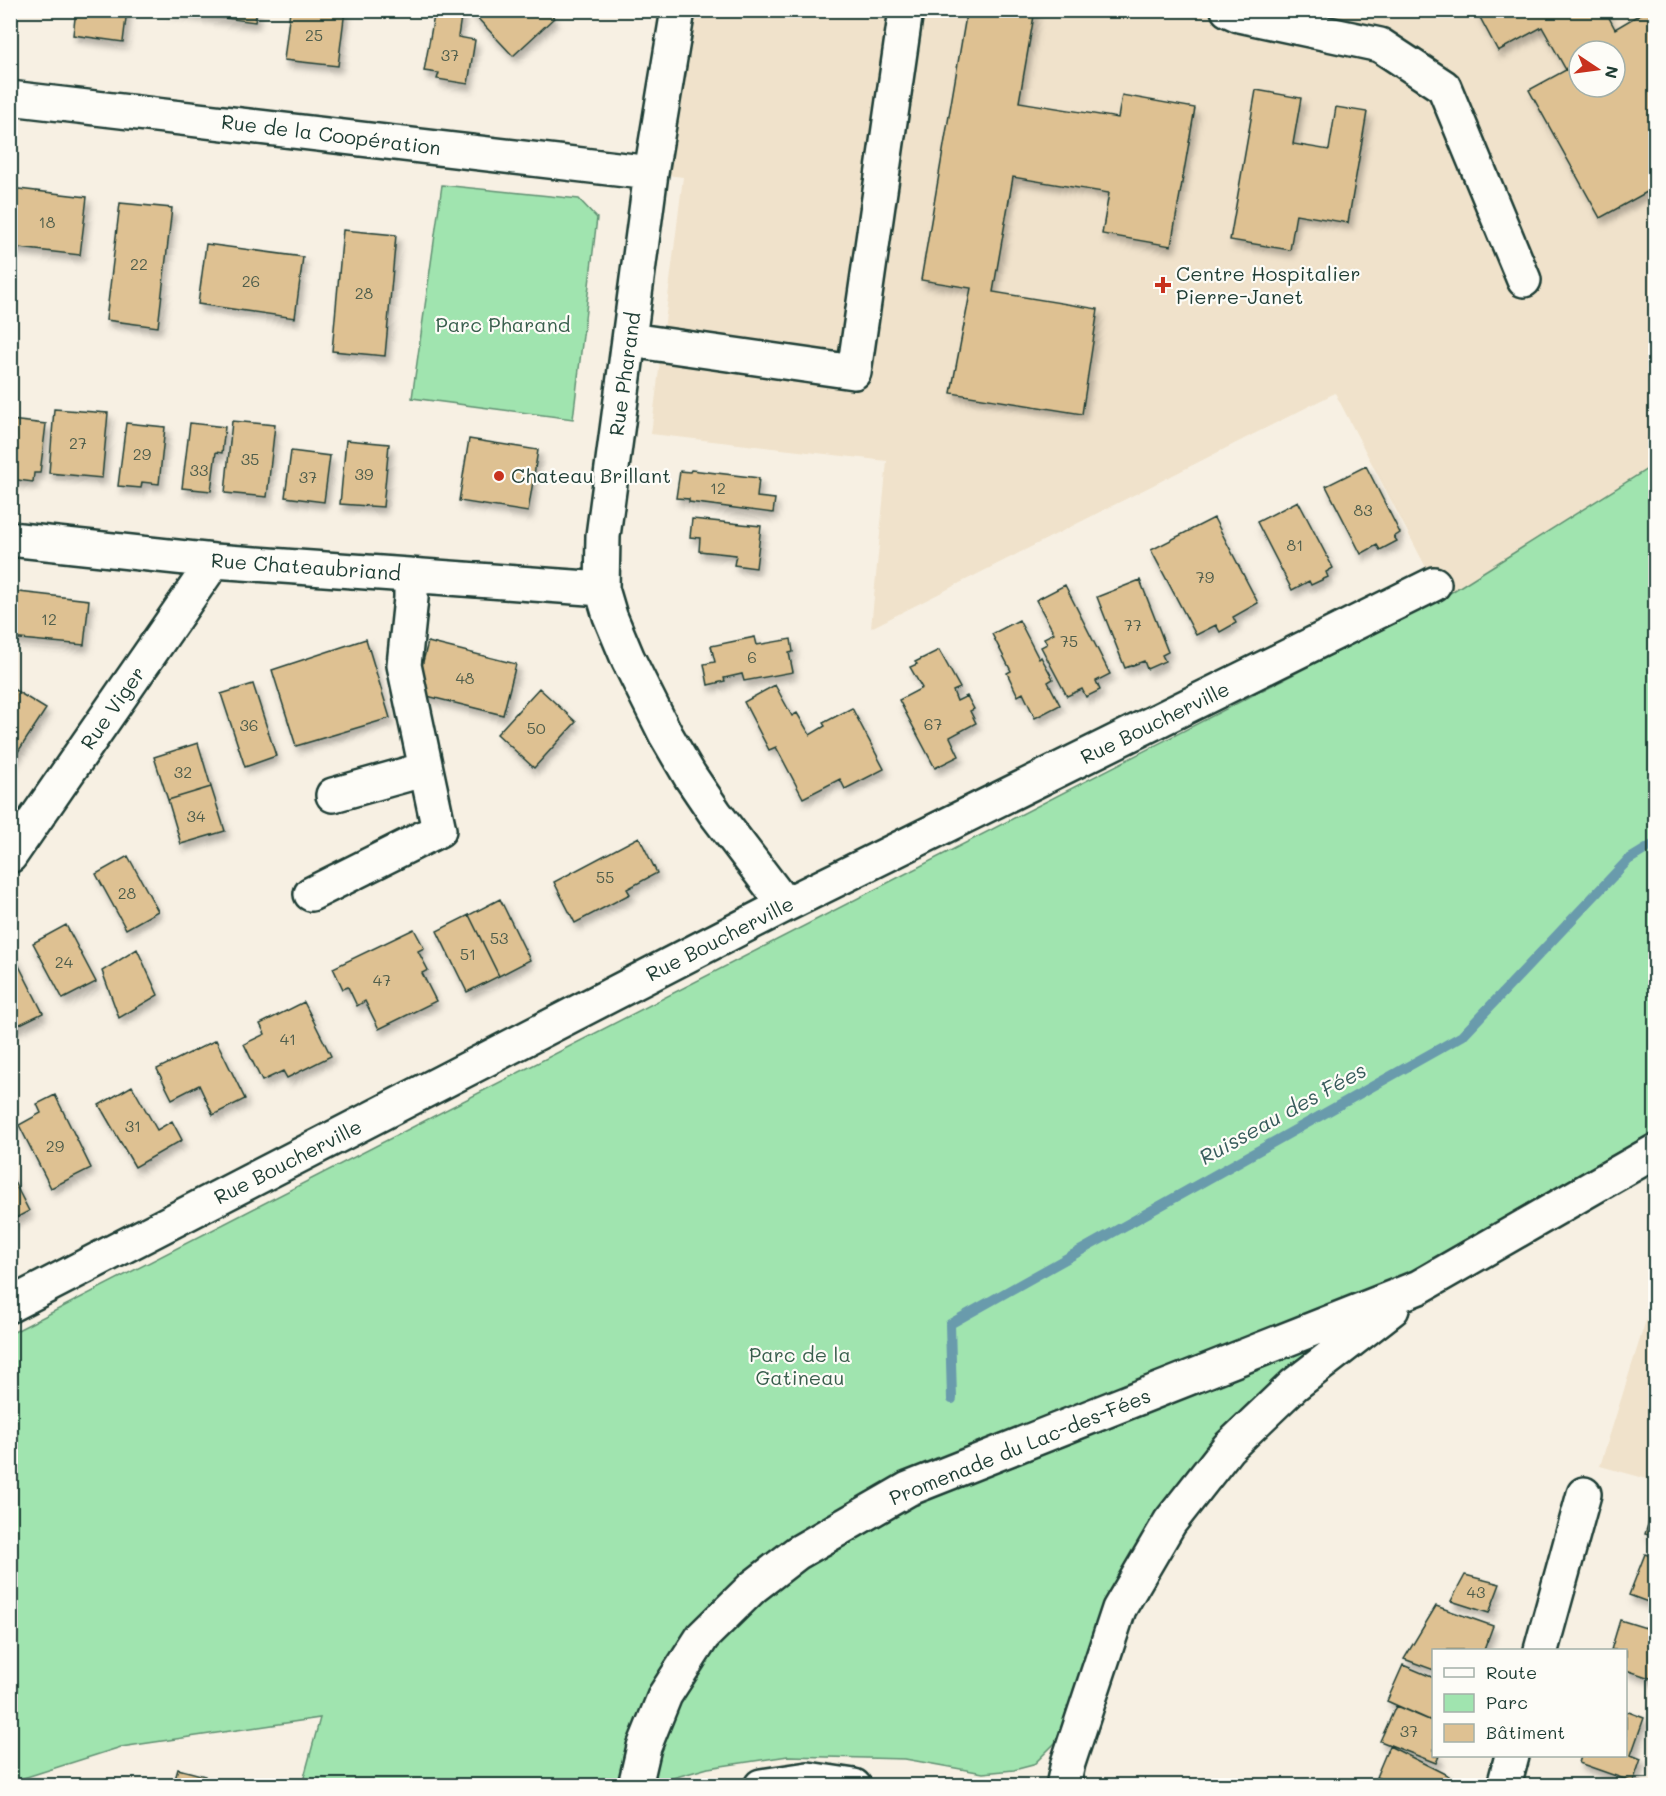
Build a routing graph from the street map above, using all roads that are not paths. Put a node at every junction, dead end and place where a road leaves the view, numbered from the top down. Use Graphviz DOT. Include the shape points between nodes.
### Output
graph roads {
  1 [pos="678,10"];
  2 [pos="906,10"];
  3 [pos="1228,10"];
  4 [pos="10,98"];
  5 [pos="651,173"];
  6 [pos="1524,280"];
  7 [pos="630,340"];
  8 [pos="10,539"];
  9 [pos="214,561"];
  10 [pos="411,576"];
  11 [pos="1434,584"];
  12 [pos="602,590"];
  13 [pos="426,769"];
  14 [pos="333,795"];
  15 [pos="10,856"];
  16 [pos="311,894"];
  17 [pos="785,905"];
  18 [pos="1656,1151"];
  19 [pos="1419,1287"];
  20 [pos="10,1305"];
  21 [pos="1584,1494"];
  22 [pos="1541,1649"];
  23 [pos="1511,1757"];
  24 [pos="635,1785"];
  25 [pos="761,1785"];
  26 [pos="854,1785"];
  27 [pos="1063,1785"];
  28 [pos="1504,1785"];
  1 -- 5 [label="street, Rue Pharand"];
  2 -- 7 [label="street" via="854,372"];
  3 -- 6 [label="street" via="1380,45 1444,87"];
  4 -- 5 [label="street, Rue de la Coopération"];
  5 -- 7 [label="street, Rue Pharand"];
  7 -- 12 [label="street, Rue Pharand" via="603,536"];
  8 -- 9 [label="street, Rue Chateaubriand"];
  9 -- 10 [label="street, Rue Chateaubriand"];
  9 -- 15 [label="street, Rue Viger"];
  10 -- 12 [label="street, Rue Chateaubriand"];
  10 -- 13 [label="street" via="404,665"];
  11 -- 17 [label="street, Rue Boucherville"];
  12 -- 17 [label="street, Rue Pharand" via="628,659 666,735 715,813"];
  13 -- 14 [label="street"];
  13 -- 16 [label="street" via="439,830"];
  17 -- 20 [label="street, Rue Boucherville"];
  18 -- 19 [label="street, Promenade du Lac-des-Fées"];
  19 -- 24 [label="street, Promenade du Lac-des-Fées" via="908,1490 797,1552 753,1587 703,1636 665,1695 644,1748"];
  19 -- 27 [label="street, Promenade du Lac-des-Fées" via="1294,1385 1228,1449 1170,1522 1119,1609"];
  21 -- 22 [label="street"];
  23 -- 28 [label="street"];
  25 -- 26 [label="street" via="808,1779"];
}
